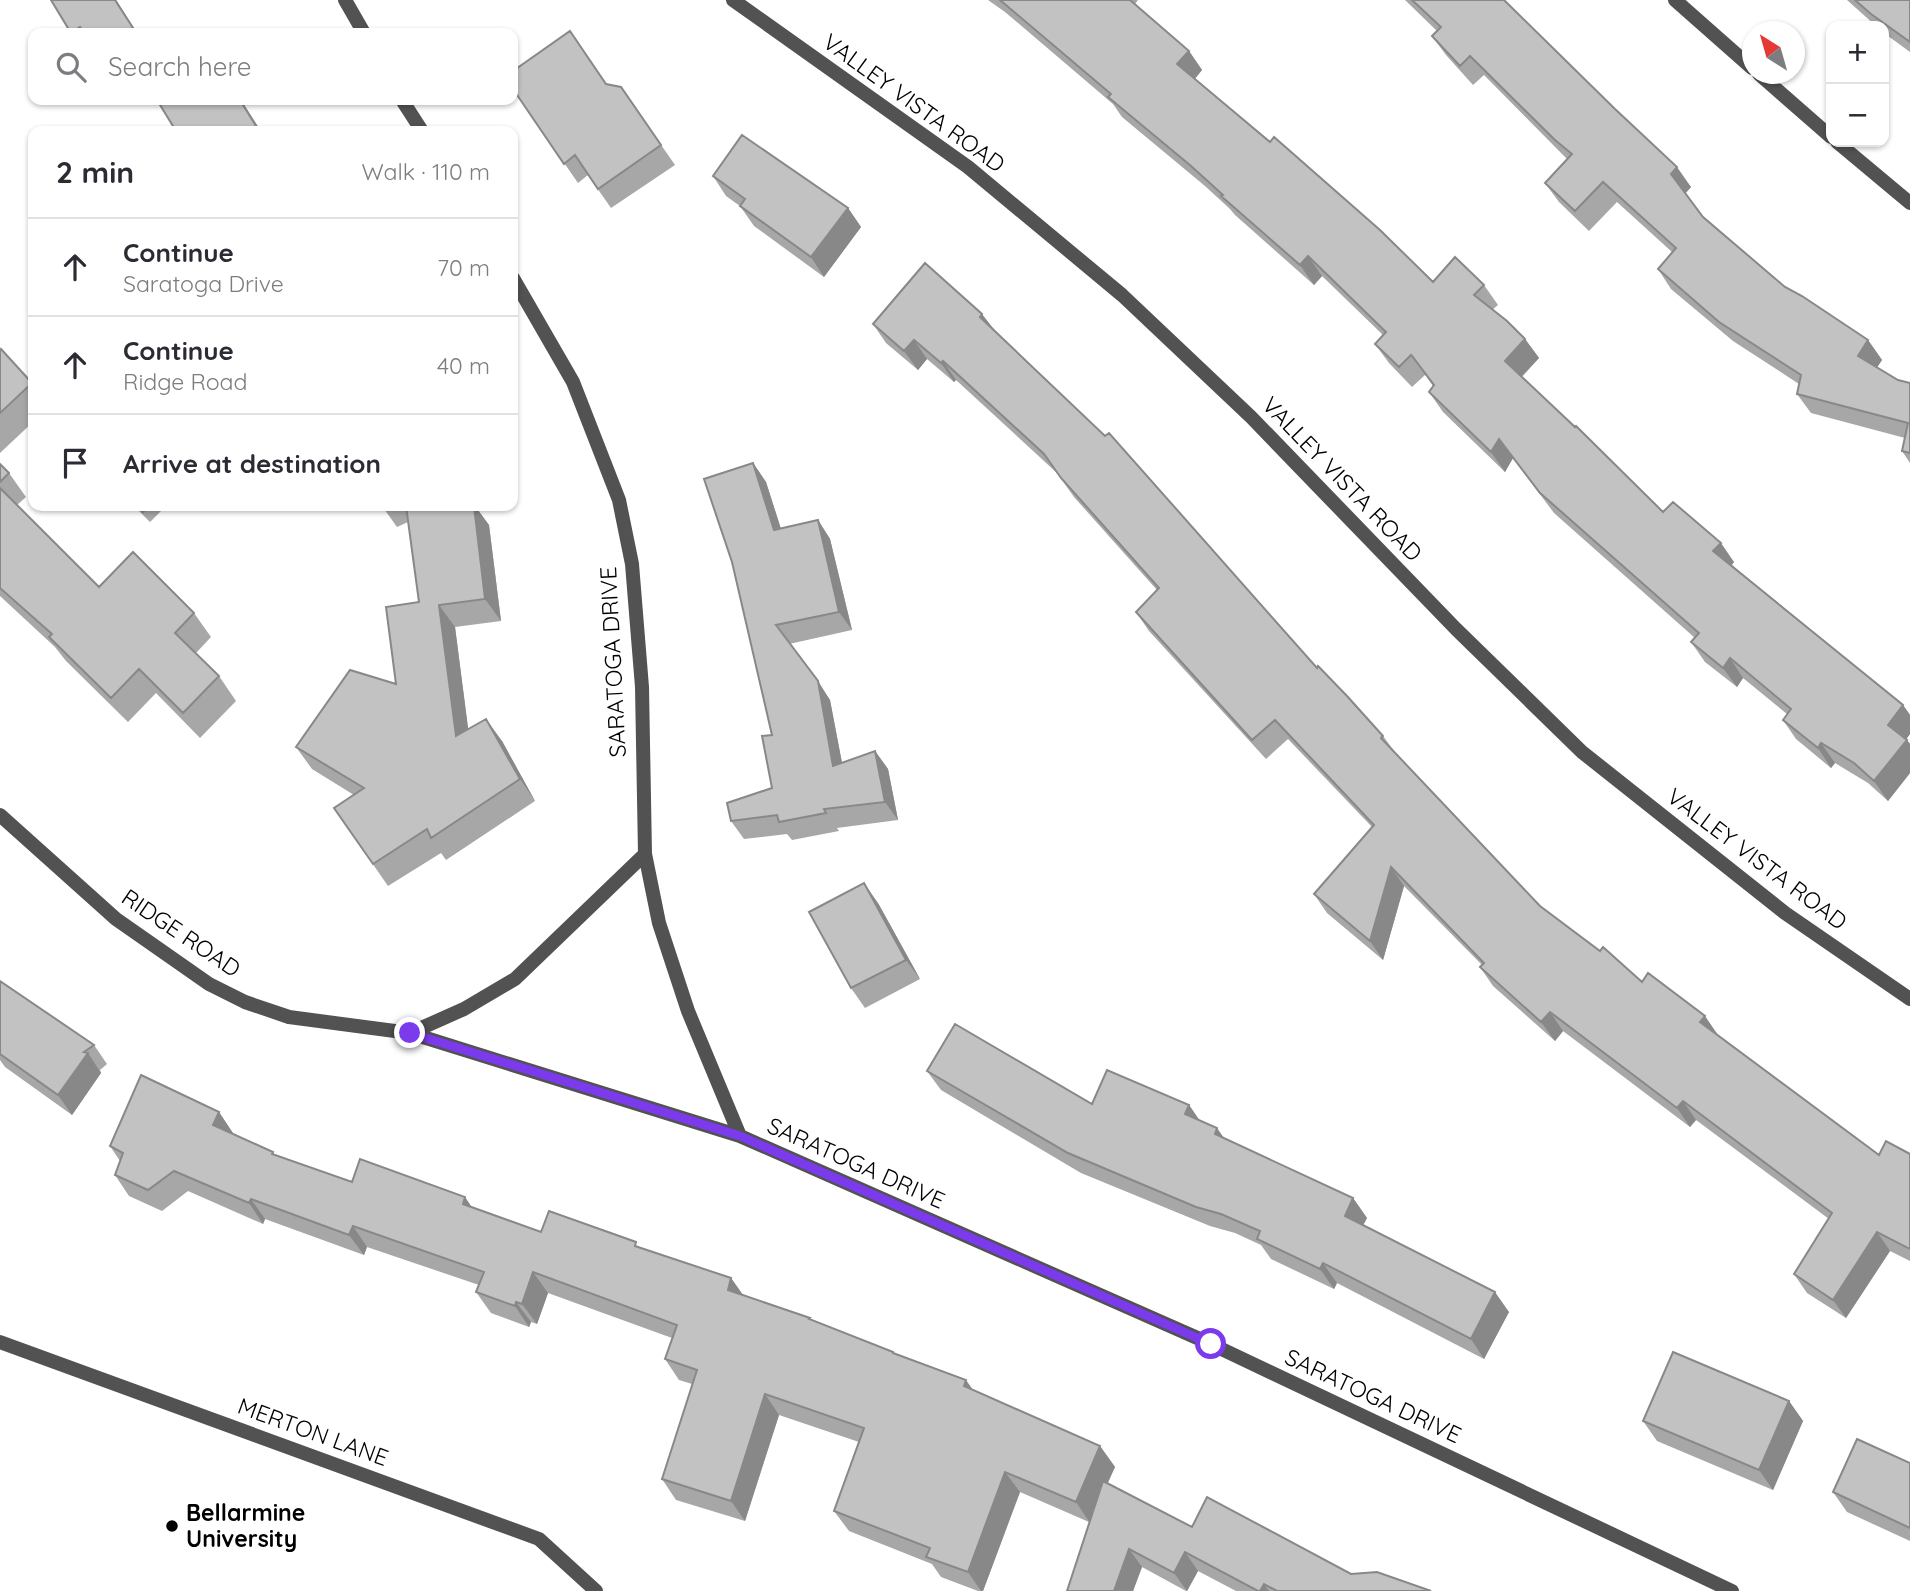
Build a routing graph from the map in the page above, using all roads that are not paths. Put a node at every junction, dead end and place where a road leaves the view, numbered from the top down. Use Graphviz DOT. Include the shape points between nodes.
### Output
graph roads {
  1 [pos="345,0"];
  2 [pos="733,0"];
  3 [pos="1675,0"];
  4 [pos="361,28"];
  5 [pos="1742,59"];
  6 [pos="1770,84"];
  7 [pos="405,105"];
  8 [pos="419,126"];
  9 [pos="1826,133"];
  10 [pos="1843,147"];
  11 [pos="1910,203"];
  12 [pos="518,287"];
  13 [pos="0,815"];
  14 [pos="645,854"];
  15 [pos="1910,999"];
  16 [pos="410,1033"];
  17 [pos="740,1136"];
  18 [pos="0,1342"];
  19 [pos="596,1591"];
  20 [pos="1732,1591"];
  1 -- 4 [label="street"];
  2 -- 15 [label="street, VALLEY VISTA ROAD" via="968,167 1122,295 1251,417 1456,629 1582,751 1784,913"];
  3 -- 5 [label="street"];
  6 -- 9 [label="street"];
  7 -- 8 [label="street"];
  10 -- 11 [label="street"];
  12 -- 14 [label="street, SARATOGA DRIVE" via="573,382 619,500 632,564 642,687"];
  13 -- 16 [label="street, RIDGE ROAD" via="116,919 209,984 289,1017"];
  14 -- 16 [label="street" via="515,979"];
  14 -- 17 [label="street, SARATOGA DRIVE" via="659,923 688,1011"];
  16 -- 17 [label="street, RIDGE ROAD"];
  17 -- 20 [label="street, SARATOGA DRIVE" via="1211,1344"];
  18 -- 19 [label="street, MERTON LANE" via="539,1539"];
}
